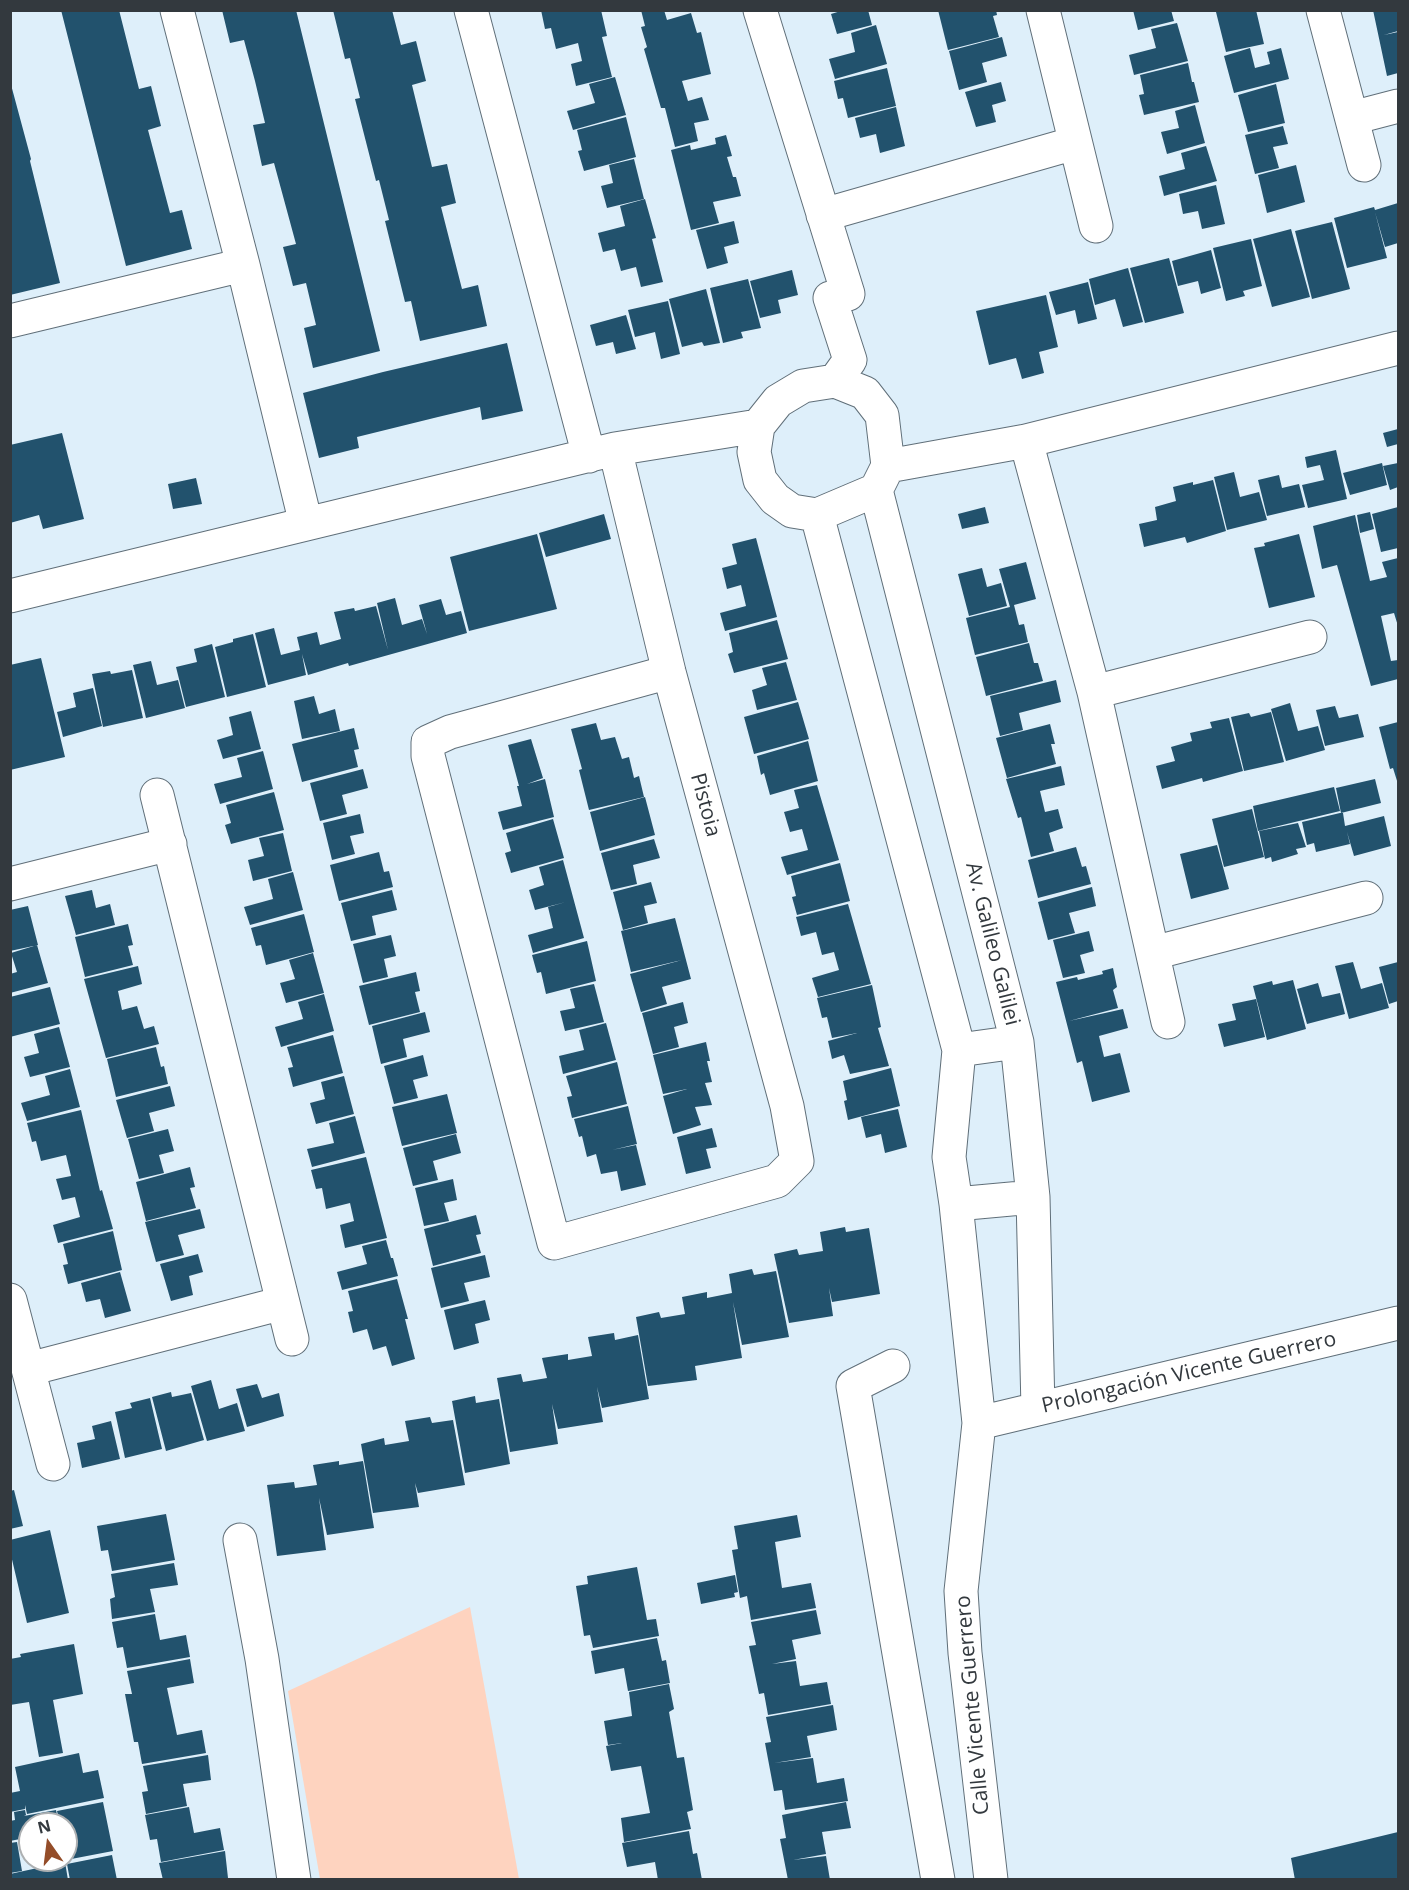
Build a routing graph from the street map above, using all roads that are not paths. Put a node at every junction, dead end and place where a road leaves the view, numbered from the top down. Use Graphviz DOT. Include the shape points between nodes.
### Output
graph roads {
  1 [pos="177,10"];
  2 [pos="471,10"];
  3 [pos="760,10"];
  4 [pos="1043,10"];
  5 [pos="1323,10"];
  6 [pos="1398,106"];
  7 [pos="1352,118"];
  8 [pos="1075,143"];
  9 [pos="1364,165"];
  10 [pos="823,215"];
  11 [pos="1096,226"];
  12 [pos="243,266"];
  13 [pos="10,321"];
  14 [pos="1398,348"];
  15 [pos="835,381"];
  16 [pos="758,426"];
  17 [pos="1026,441"];
  18 [pos="602,452"];
  19 [pos="882,478"];
  20 [pos="817,515"];
  21 [pos="306,524"];
  22 [pos="10,596"];
  23 [pos="1310,637"];
  24 [pos="669,672"];
  25 [pos="1094,692"];
  26 [pos="157,795"];
  27 [pos="170,844"];
  28 [pos="10,884"];
  29 [pos="1366,898"];
  30 [pos="1153,953"];
  31 [pos="1168,1022"];
  32 [pos="1017,1042"];
  33 [pos="959,1050"];
  34 [pos="1033,1197"];
  35 [pos="956,1204"];
  36 [pos="10,1300"];
  37 [pos="283,1303"];
  38 [pos="1398,1323"];
  39 [pos="292,1339"];
  40 [pos="893,1366"];
  41 [pos="29,1369"];
  42 [pos="1038,1409"];
  43 [pos="979,1423"];
  44 [pos="53,1464"];
  45 [pos="240,1540"];
  46 [pos="294,1880"];
  47 [pos="938,1880"];
  48 [pos="991,1880"];
  1 -- 12 [label="street"];
  2 -- 18 [label="street, Pistoia"];
  3 -- 10 [label="street"];
  4 -- 8 [label="street"];
  5 -- 7 [label="street"];
  6 -- 7 [label="street"];
  7 -- 9 [label="street"];
  8 -- 10 [label="street"];
  8 -- 11 [label="street"];
  10 -- 15 [label="street" via="848,294 831,298 850,360"];
  12 -- 13 [label="street"];
  12 -- 21 [label="street"];
  14 -- 17 [label="street"];
  15 -- 16 [label="street" via="803,386 778,402"];
  15 -- 19 [label="street" via="865,393 882,415"];
  16 -- 18 [label="street"];
  16 -- 20 [label="street" via="754,452 760,480 775,500 792,511"];
  17 -- 19 [label="street"];
  17 -- 25 [label="street"];
  18 -- 21 [label="street"];
  18 -- 24 [label="street, Pistoia"];
  19 -- 20 [label="street"];
  19 -- 32 [label="street, Av. Galileo Galilei"];
  20 -- 33 [label="street"];
  21 -- 22 [label="street"];
  23 -- 25 [label="street"];
  24 -- 24 [label="street, Pistoia" via="450,732 428,742 428,756 554,1243 777,1181 797,1161 788,1106"];
  25 -- 30 [label="street"];
  26 -- 27 [label="street"];
  27 -- 28 [label="street"];
  27 -- 37 [label="street"];
  29 -- 30 [label="street"];
  30 -- 31 [label="street"];
  32 -- 33 [label="street"];
  32 -- 34 [label="street, Av. Galileo Galilei"];
  33 -- 35 [label="street, Calle Vicente Guerrero" via="949,1157"];
  34 -- 35 [label="street"];
  34 -- 42 [label="street, Av. Galileo Galilei"];
  35 -- 43 [label="street, Calle Vicente Guerrero"];
  36 -- 41 [label="street"];
  37 -- 39 [label="street"];
  37 -- 41 [label="street"];
  38 -- 42 [label="street, Prolongación Vicente Guerrero"];
  40 -- 47 [label="street" via="853,1386"];
  41 -- 44 [label="street"];
  42 -- 43 [label="street, Prolongación Vicente Guerrero"];
  43 -- 48 [label="street, Calle Vicente Guerrero" via="961,1591"];
  45 -- 46 [label="street" via="262,1659"];
}
